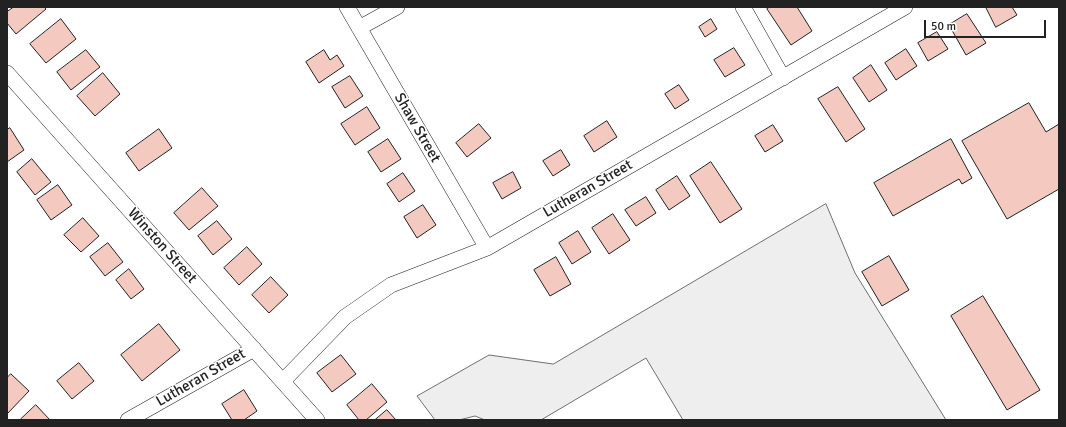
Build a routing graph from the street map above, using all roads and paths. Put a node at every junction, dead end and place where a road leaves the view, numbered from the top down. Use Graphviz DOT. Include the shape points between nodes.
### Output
graph roads {
  1 [pos="347,7"];
  2 [pos="397,7"];
  3 [pos="743,7"];
  4 [pos="905,7"];
  5 [pos="359,28"];
  6 [pos="7,73"];
  7 [pos="784,78"];
  8 [pos="487,248"];
  9 [pos="254,349"];
  10 [pos="283,381"];
  11 [pos="128,420"];
  12 [pos="317,420"];
  1 -- 5 [label="street, Shaw Street"];
  2 -- 5 [label="street"];
  3 -- 7 [label="street"];
  4 -- 7 [label="street, Lutheran Street"];
  5 -- 8 [label="street, Shaw Street"];
  6 -- 9 [label="street, Winston Street"];
  7 -- 8 [label="street, Lutheran Street"];
  8 -- 10 [label="street, Lutheran Street" via="391,285 345,317"];
  9 -- 10 [label="street, Winston Street"];
  9 -- 11 [label="street, Lutheran Street"];
  10 -- 12 [label="street, Winston Street"];
}
